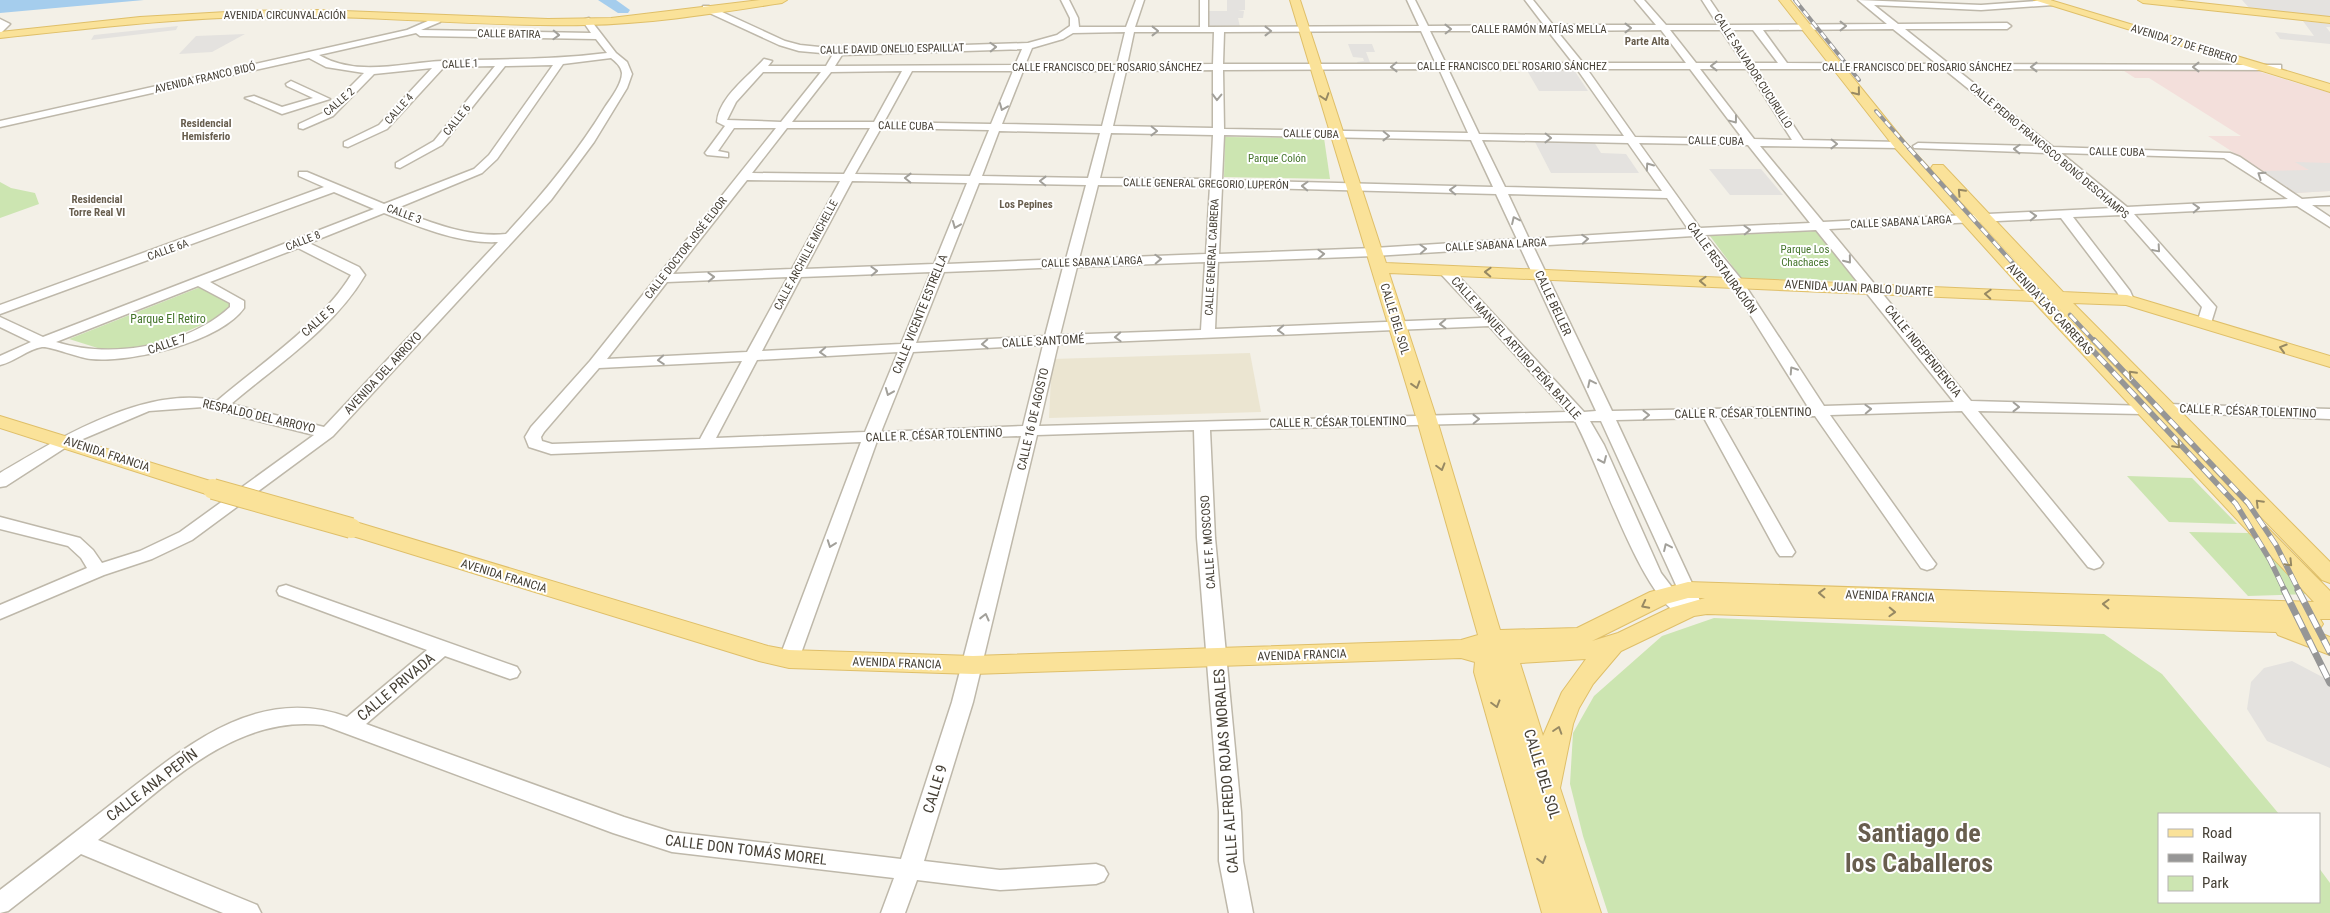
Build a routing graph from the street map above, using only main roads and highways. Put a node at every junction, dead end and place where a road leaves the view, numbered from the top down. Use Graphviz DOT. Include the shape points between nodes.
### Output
graph roads {
  1 [pos="757,0"];
  2 [pos="782,0"];
  3 [pos="1295,0"];
  4 [pos="1784,0"];
  5 [pos="1797,0"];
  6 [pos="2064,0"];
  7 [pos="2143,0"];
  8 [pos="2047,1"];
  9 [pos="2081,8"];
  10 [pos="708,9"];
  11 [pos="2330,20"];
  12 [pos="1812,26"];
  13 [pos="1,28"];
  14 [pos="2330,83"];
  15 [pos="2330,88"];
  16 [pos="1377,260"];
  17 [pos="2036,296"];
  18 [pos="2058,297"];
  19 [pos="2330,362"];
  20 [pos="0,422"];
  21 [pos="2330,575"];
  22 [pos="1684,600"];
  23 [pos="2330,605"];
  24 [pos="2330,611"];
  25 [pos="2267,624"];
  26 [pos="2330,624"];
  27 [pos="1612,646"];
  28 [pos="2330,646"];
  29 [pos="1486,650"];
  30 [pos="1548,795"];
  31 [pos="1557,913"];
  32 [pos="1586,913"];
  1 -- 10 [label="main road, AVENIDA CIRCUNVALACIÓN"];
  2 -- 10 [label="main road, AVENIDA CIRCUNVALACIÓN"];
  3 -- 16 [label="main road, CALLE DEL SOL, one-way"];
  4 -- 12 [label="main road, AVENIDA LAS CARRERAS"];
  5 -- 12 [label="main road, AVENIDA LAS CARRERAS"];
  6 -- 9 [label="main road"];
  7 -- 11 [label="main road"];
  8 -- 9 [label="main road, AVENIDA 27 DE FEBRERO"];
  8 -- 15 [label="main road, AVENIDA 27 DE FEBRERO"];
  9 -- 14 [label="main road, AVENIDA 27 DE FEBRERO"];
  10 -- 13 [label="main road, AVENIDA CIRCUNVALACIÓN" via="572,22 244,14"];
  12 -- 17 [label="main road, AVENIDA LAS CARRERAS, one-way" via="1835,66 1900,146"];
  18 -- 12 [label="main road, AVENIDA LAS CARRERAS, one-way"];
  17 -- 16 [label="main road, AVENIDA JUAN PABLO DUARTE, one-way" via="1445,270"];
  16 -- 29 [label="main road, CALLE DEL SOL, one-way" via="1427,420"];
  17 -- 18 [label="main road, AVENIDA JUAN PABLO DUARTE"];
  17 -- 23 [label="main road, AVENIDA LAS CARRERAS, one-way"];
  19 -- 18 [label="main road, AVENIDA JUAN PABLO DUARTE, one-way" via="2126,300"];
  21 -- 18 [label="main road, AVENIDA LAS CARRERAS, one-way"];
  20 -- 29 [label="main road, AVENIDA FRANCIA, bridge" via="692,633 789,659 973,665"];
  24 -- 22 [label="main road, AVENIDA FRANCIA, one-way"];
  22 -- 25 [label="main road, AVENIDA FRANCIA, one-way" via="1721,606"];
  22 -- 27 [label="main road, AVENIDA FRANCIA"];
  22 -- 29 [label="main road, AVENIDA FRANCIA, one-way" via="1581,636"];
  25 -- 26 [label="main road, AVENIDA FRANCIA"];
  25 -- 28 [label="main road"];
  27 -- 29 [label="main road, AVENIDA FRANCIA" via="1583,651"];
  30 -- 27 [label="main road, one-way" via="1551,751 1564,711 1583,677"];
  29 -- 30 [label="main road, CALLE DEL SOL"];
  29 -- 31 [label="main road, CALLE DEL SOL, one-way" via="1486,672"];
  30 -- 32 [label="main road, CALLE DEL SOL"];
}
